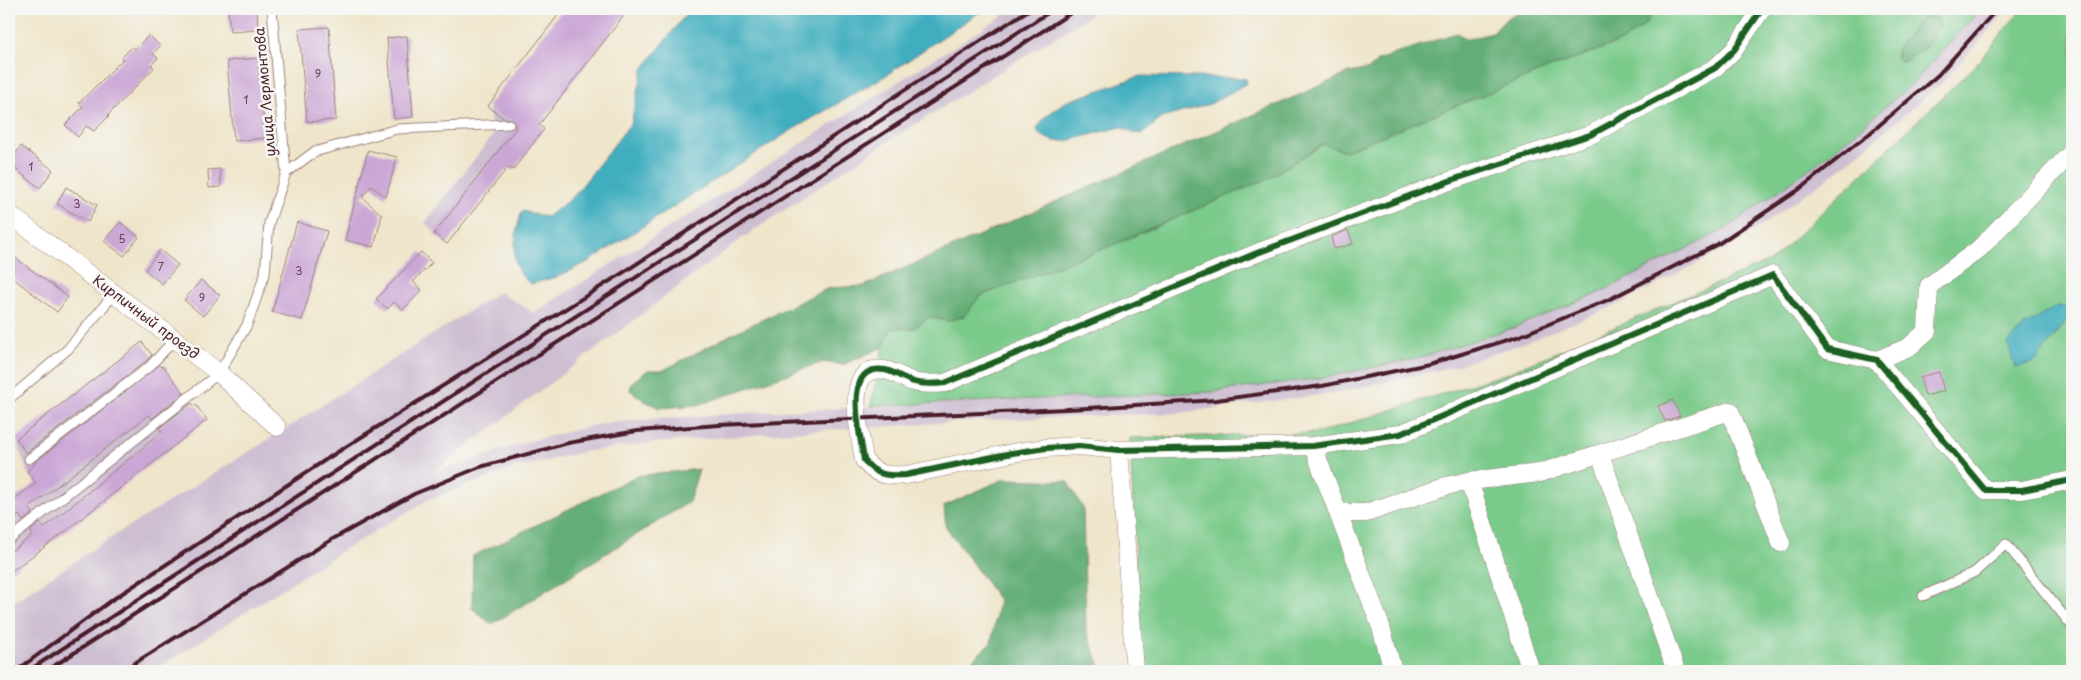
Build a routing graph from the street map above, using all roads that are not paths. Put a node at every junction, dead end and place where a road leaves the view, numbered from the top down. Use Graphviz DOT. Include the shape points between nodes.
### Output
graph roads {
  1 [pos="272,9"];
  2 [pos="1762,9"];
  3 [pos="509,124"];
  4 [pos="2072,152"];
  5 [pos="286,173"];
  6 [pos="9,214"];
  7 [pos="115,293"];
  8 [pos="175,340"];
  9 [pos="1877,360"];
  10 [pos="219,373"];
  11 [pos="9,399"];
  12 [pos="277,427"];
  13 [pos="1313,446"];
  14 [pos="1119,450"];
  15 [pos="1600,454"];
  16 [pos="29,459"];
  17 [pos="2072,480"];
  18 [pos="1469,481"];
  19 [pos="1338,513"];
  20 [pos="9,540"];
  21 [pos="1781,543"];
  22 [pos="1923,596"];
  23 [pos="2072,626"];
  24 [pos="1134,671"];
  25 [pos="1393,671"];
  26 [pos="1531,671"];
  27 [pos="1676,671"];
  1 -- 5 [label="lane, улица Лермонтова"];
  2 -- 14 [label="street" via="1734,50 1715,68 1590,135 1452,180 1257,253 945,383 915,382 886,370 874,370 865,375 856,395 864,460 879,474 906,476 1046,448 1079,446"];
  3 -- 5 [label="lane" via="397,129 314,152"];
  4 -- 9 [label="street" via="1979,249 1929,286 1927,331 1909,347"];
  5 -- 10 [label="lane" via="269,223 265,274 247,325"];
  6 -- 7 [label="street, Кирпичный проезд"];
  7 -- 8 [label="street, Кирпичный проезд"];
  7 -- 11 [label="lane" via="68,349"];
  8 -- 10 [label="street, Кирпичный проезд"];
  8 -- 16 [label="lane" via="150,366"];
  9 -- 13 [label="street" via="1827,349 1773,275 1400,434"];
  9 -- 17 [label="street" via="1985,490 2022,490"];
  10 -- 12 [label="street, Кирпичный проезд"];
  10 -- 20 [label="lane"];
  13 -- 14 [label="street"];
  13 -- 19 [label="street"];
  14 -- 24 [label="street"];
  15 -- 18 [label="street" via="1540,473"];
  15 -- 21 [label="street" via="1730,411"];
  15 -- 27 [label="street"];
  18 -- 19 [label="street" via="1366,513"];
  18 -- 26 [label="street"];
  19 -- 25 [label="street" via="1381,627"];
  22 -- 23 [label="lane" via="1976,572 2006,544"];
}
